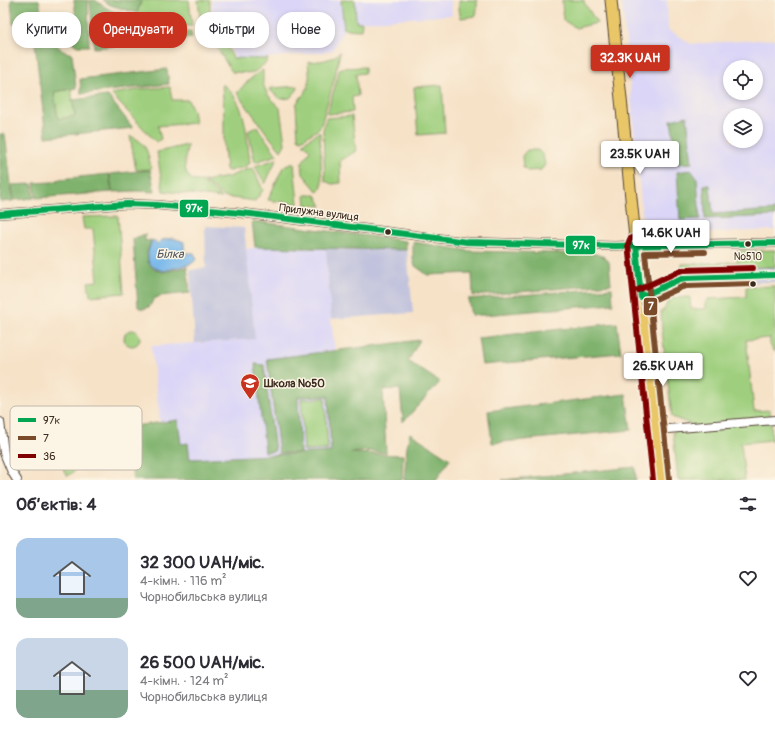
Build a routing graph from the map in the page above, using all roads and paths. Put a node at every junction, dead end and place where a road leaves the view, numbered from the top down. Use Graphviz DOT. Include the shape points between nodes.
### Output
graph roads {
  1 [pos="611,0"];
  2 [pos="0,214"];
  3 [pos="775,243"];
  4 [pos="636,245"];
  5 [pos="775,420"];
  6 [pos="0,422"];
  7 [pos="656,430"];
  8 [pos="10,467"];
  9 [pos="11,470"];
  10 [pos="17,480"];
  11 [pos="662,480"];
  1 -- 4 [label="main road"];
  2 -- 4 [label="street, Прилужна вулиця" via="157,204 467,242"];
  3 -- 4 [label="street, Прилужна вулиця"];
  4 -- 7 [label="main road"];
  5 -- 7 [label="street"];
  6 -- 8 [label="street" via="4,453"];
  7 -- 11 [label="main road"];
  9 -- 10 [label="street"];
}
